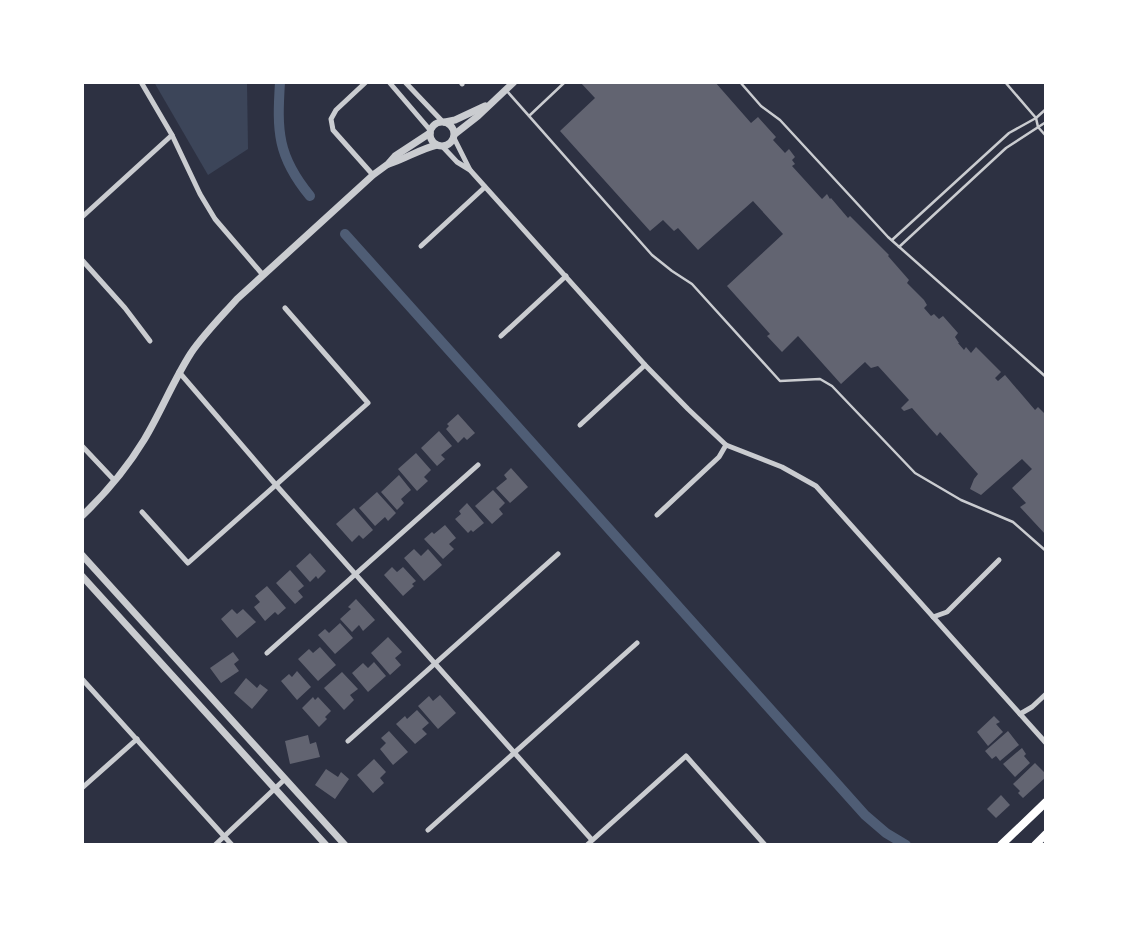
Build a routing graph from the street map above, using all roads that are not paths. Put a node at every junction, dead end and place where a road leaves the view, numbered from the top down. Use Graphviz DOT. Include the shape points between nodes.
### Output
graph roads {
  1 [pos="141,82"];
  2 [pos="389,82"];
  3 [pos="405,82"];
  4 [pos="514,82"];
  5 [pos="565,82"];
  6 [pos="740,82"];
  7 [pos="1005,82"];
  8 [pos="364,83"];
  9 [pos="506,90"];
  10 [pos="413,92"];
  11 [pos="404,100"];
  12 [pos="489,105"];
  13 [pos="1046,109"];
  14 [pos="529,116"];
  15 [pos="1036,118"];
  16 [pos="444,121"];
  17 [pos="1046,122"];
  18 [pos="1038,127"];
  19 [pos="430,131"];
  20 [pos="172,135"];
  21 [pos="455,136"];
  22 [pos="1046,136"];
  23 [pos="439,146"];
  24 [pos="388,164"];
  25 [pos="470,170"];
  26 [pos="373,175"];
  27 [pos="485,187"];
  28 [pos="82,217"];
  29 [pos="892,240"];
  30 [pos="421,246"];
  31 [pos="899,247"];
  32 [pos="82,260"];
  33 [pos="263,275"];
  34 [pos="566,276"];
  35 [pos="285,308"];
  36 [pos="501,336"];
  37 [pos="150,341"];
  38 [pos="645,365"];
  39 [pos="179,372"];
  40 [pos="1046,377"];
  41 [pos="580,425"];
  42 [pos="726,445"];
  43 [pos="82,446"];
  44 [pos="478,464"];
  45 [pos="115,481"];
  46 [pos="276,485"];
  47 [pos="142,512"];
  48 [pos="657,514"];
  49 [pos="82,516"];
  50 [pos="1046,551"];
  51 [pos="558,554"];
  52 [pos="82,555"];
  53 [pos="999,560"];
  54 [pos="356,574"];
  55 [pos="82,576"];
  56 [pos="933,617"];
  57 [pos="637,643"];
  58 [pos="267,653"];
  59 [pos="435,663"];
  60 [pos="82,678"];
  61 [pos="1046,694"];
  62 [pos="1020,714"];
  63 [pos="137,739"];
  64 [pos="348,741"];
  65 [pos="1046,743"];
  66 [pos="515,752"];
  67 [pos="285,779"];
  68 [pos="82,788"];
  69 [pos="274,789"];
  70 [pos="1046,803"];
  71 [pos="428,830"];
  72 [pos="1046,834"];
  73 [pos="224,836"];
  74 [pos="589,842"];
  75 [pos="215,845"];
  76 [pos="232,845"];
  77 [pos="326,845"];
  78 [pos="345,845"];
  79 [pos="765,845"];
  80 [pos="1001,845"];
  81 [pos="1035,845"];
  1 -- 20 [label="street"];
  2 -- 11 [label="street"];
  3 -- 10 [label="street"];
  4 -- 9 [label="street"];
  5 -- 14 [label="lane"];
  6 -- 29 [label="lane"];
  7 -- 15 [label="lane"];
  8 -- 26 [label="street" via="336,110 332,130"];
  9 -- 12 [label="street"];
  9 -- 14 [label="lane"];
  10 -- 11 [label="street"];
  10 -- 16 [label="street"];
  11 -- 19 [label="street"];
  12 -- 16 [label="street"];
  12 -- 21 [label="street"];
  13 -- 15 [label="lane"];
  14 -- 50 [label="lane" via="652,255 692,284 780,380 820,379 832,386 915,473 961,500 1013,522"];
  15 -- 18 [label="lane"];
  15 -- 29 [label="lane" via="1009,133"];
  16 -- 19 [label="street"];
  16 -- 21 [label="street"];
  17 -- 18 [label="lane"];
  18 -- 22 [label="lane"];
  18 -- 31 [label="lane" via="1006,148"];
  19 -- 23 [label="street"];
  19 -- 24 [label="street"];
  20 -- 28 [label="street"];
  20 -- 33 [label="street" via="215,219"];
  21 -- 23 [label="street" via="452,143"];
  21 -- 25 [label="street"];
  23 -- 24 [label="street"];
  23 -- 25 [label="street"];
  24 -- 26 [label="street"];
  25 -- 27 [label="street"];
  26 -- 33 [label="street"];
  27 -- 30 [label="street"];
  27 -- 34 [label="street"];
  29 -- 31 [label="lane"];
  31 -- 40 [label="lane"];
  32 -- 37 [label="street"];
  33 -- 39 [label="street" via="220,317"];
  34 -- 36 [label="street"];
  34 -- 38 [label="street"];
  35 -- 46 [label="street" via="368,403"];
  38 -- 41 [label="street"];
  38 -- 42 [label="street"];
  39 -- 45 [label="street" via="144,440"];
  39 -- 46 [label="street"];
  42 -- 48 [label="street" via="719,457"];
  42 -- 56 [label="street" via="816,486"];
  43 -- 45 [label="street"];
  44 -- 54 [label="street"];
  45 -- 49 [label="street"];
  46 -- 47 [label="street" via="188,563"];
  46 -- 54 [label="street"];
  51 -- 59 [label="street"];
  52 -- 67 [label="street"];
  53 -- 56 [label="street" via="947,612"];
  54 -- 58 [label="street"];
  54 -- 59 [label="street"];
  55 -- 69 [label="street"];
  56 -- 62 [label="street"];
  57 -- 66 [label="street"];
  59 -- 64 [label="street"];
  59 -- 66 [label="street"];
  60 -- 63 [label="street"];
  61 -- 62 [label="street"];
  62 -- 65 [label="street"];
  63 -- 68 [label="street"];
  63 -- 73 [label="street"];
  66 -- 71 [label="street"];
  66 -- 74 [label="street"];
  67 -- 69 [label="street"];
  67 -- 78 [label="street"];
  69 -- 73 [label="street"];
  69 -- 77 [label="street"];
  70 -- 80 [label="main road"];
  72 -- 81 [label="main road"];
  73 -- 75 [label="street"];
  73 -- 76 [label="street"];
  74 -- 79 [label="street" via="686,756"];
}
